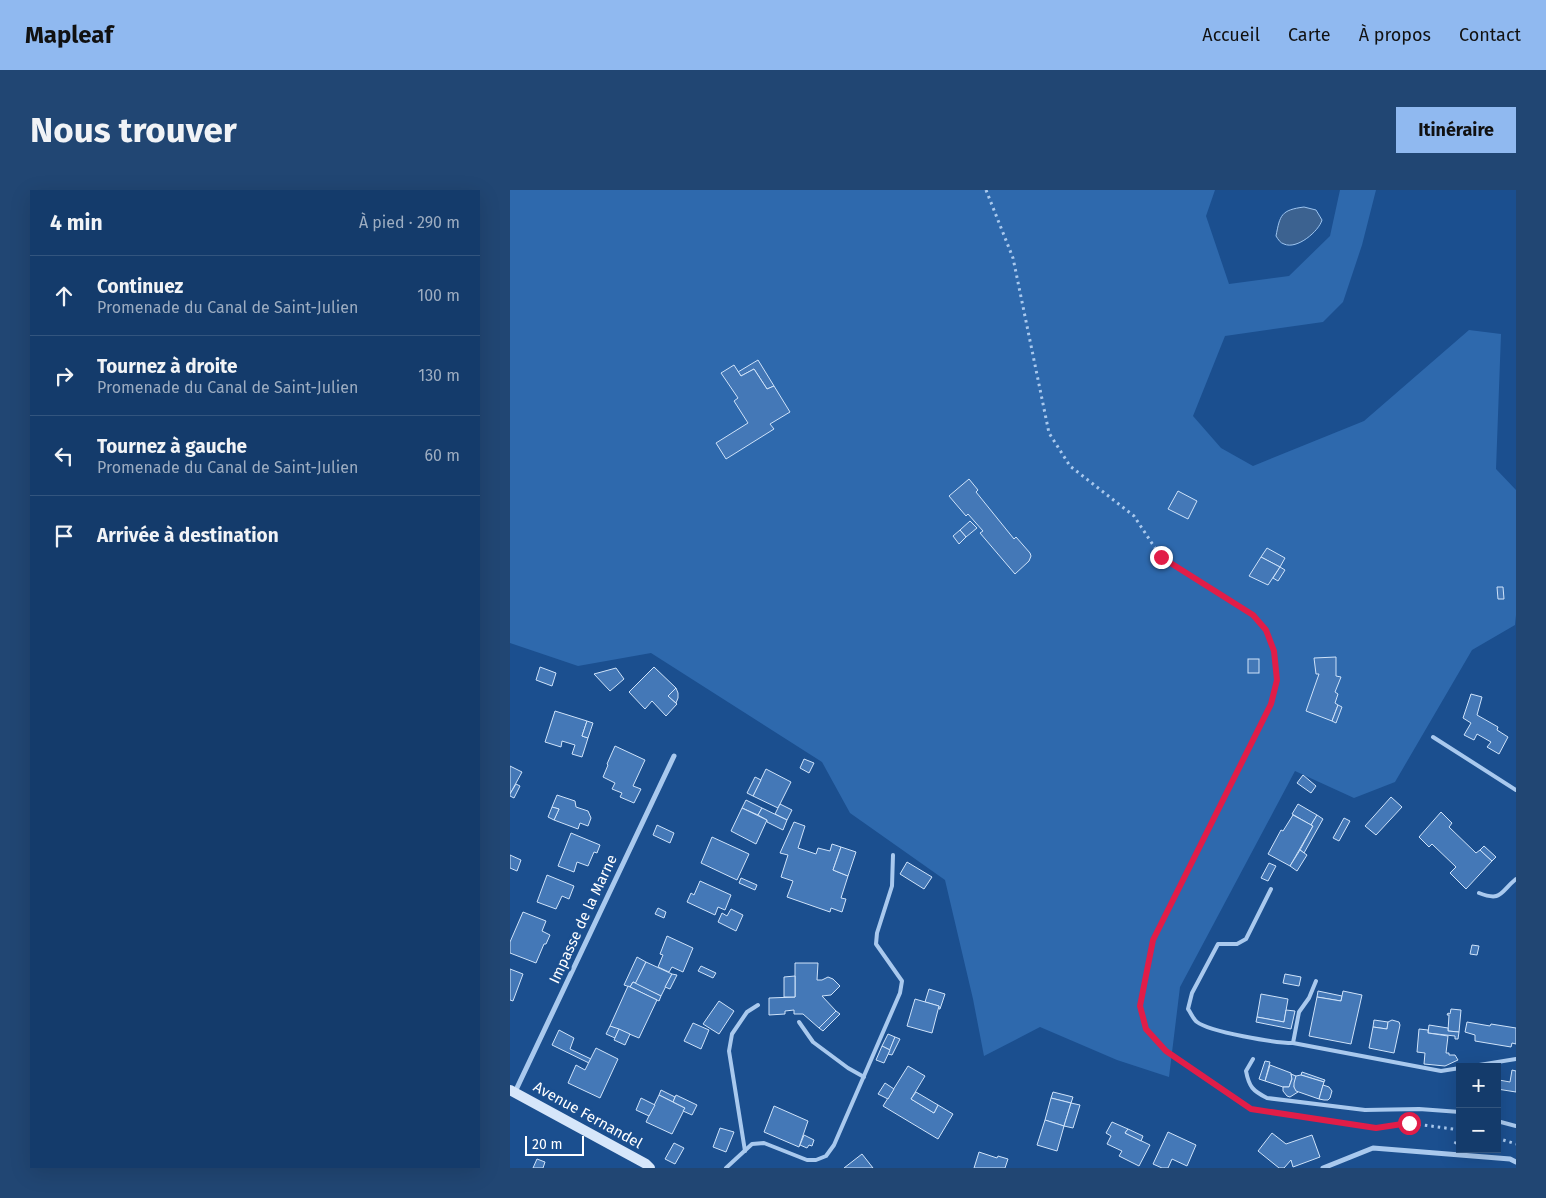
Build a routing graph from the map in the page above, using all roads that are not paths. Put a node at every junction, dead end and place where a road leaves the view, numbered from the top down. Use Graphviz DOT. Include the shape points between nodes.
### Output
graph roads {
  1 [pos="1433,737"];
  2 [pos="674,756"];
  3 [pos="1516,790"];
  4 [pos="893,855"];
  5 [pos="1516,879"];
  6 [pos="1271,889"];
  7 [pos="1479,894"];
  8 [pos="1316,981"];
  9 [pos="758,1005"];
  10 [pos="799,1022"];
  11 [pos="1293,1043"];
  12 [pos="1253,1059"];
  13 [pos="1516,1059"];
  14 [pos="1492,1063"];
  15 [pos="1456,1069"];
  16 [pos="864,1077"];
  17 [pos="512,1091"];
  18 [pos="1456,1112"];
  19 [pos="1501,1122"];
  20 [pos="1516,1126"];
  21 [pos="745,1151"];
  22 [pos="1516,1162"];
  23 [pos="650,1168"];
  24 [pos="726,1168"];
  25 [pos="1323,1168"];
  1 -- 3 [label="lane"];
  2 -- 17 [label="street, Impasse de la Marne"];
  4 -- 16 [label="lane" via="892,886 876,944 902,981 900,994"];
  5 -- 7 [label="lane" via="1501,895 1490,898"];
  6 -- 11 [label="lane" via="1246,939 1238,944 1218,944 1192,993 1188,1009 1196,1022 1210,1028 1278,1043"];
  8 -- 11 [label="lane" via="1299,1012"];
  9 -- 21 [label="lane" via="747,1012 732,1034 729,1051"];
  10 -- 16 [label="lane" via="813,1042"];
  11 -- 15 [label="lane" via="1441,1072"];
  12 -- 18 [label="lane" via="1246,1071 1248,1084 1267,1098 1364,1110"];
  13 -- 14 [label="lane"];
  16 -- 21 [label="lane" via="826,1156 807,1160 764,1143 752,1144"];
  17 -- 23 [label="main road, Avenue Fernandel"];
  19 -- 20 [label="lane"];
  21 -- 24 [label="lane"];
  22 -- 25 [label="street" via="1373,1148"];
}
